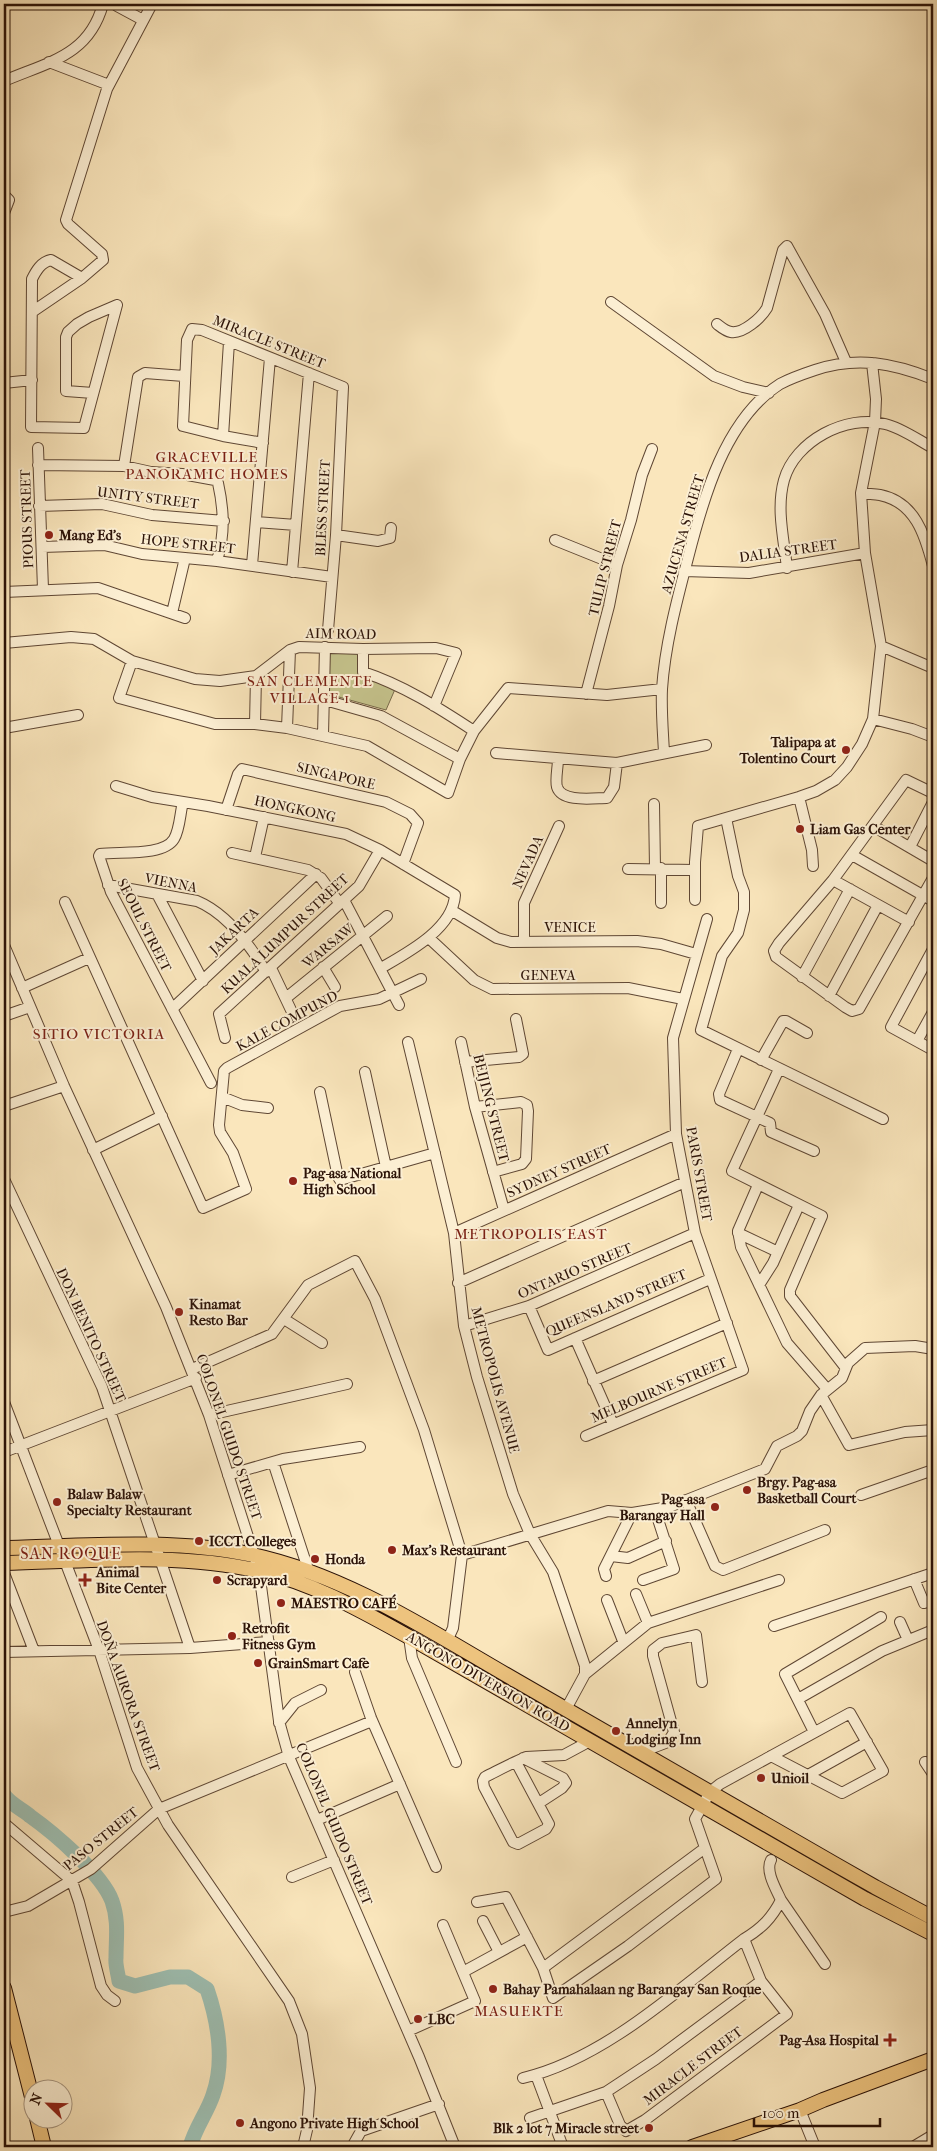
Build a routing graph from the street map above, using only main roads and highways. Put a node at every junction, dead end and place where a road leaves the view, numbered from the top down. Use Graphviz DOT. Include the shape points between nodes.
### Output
graph roads {
  1 [pos="4,1548"];
  2 [pos="4,1563"];
  3 [pos="501,1672"];
  4 [pos="493,1686"];
  5 [pos="638,1751"];
  6 [pos="626,1762"];
  7 [pos="933,1918"];
  8 [pos="933,1934"];
  9 [pos="4,1988"];
  10 [pos="933,2059"];
  11 [pos="27,2078"];
  12 [pos="38,2128"];
  13 [pos="41,2147"];
  14 [pos="692,2147"];
  1 -- 3 [label="main road, ANGONO DIVERSION ROAD" via="155,1545 255,1556 308,1572 382,1605"];
  2 -- 4 [label="main road, ANGONO DIVERSION ROAD" via="160,1560 259,1571 338,1600"];
  3 -- 4 [label="main road"];
  3 -- 5 [label="main road, ANGONO DIVERSION ROAD"];
  4 -- 6 [label="main road, ANGONO DIVERSION ROAD"];
  5 -- 6 [label="main road"];
  5 -- 7 [label="main road, ANGONO DIVERSION ROAD"];
  6 -- 8 [label="main road, ANGONO DIVERSION ROAD" via="873,1904"];
  9 -- 11 [label="main road"];
  10 -- 14 [label="main road"];
  12 -- 13 [label="main road"];
}
